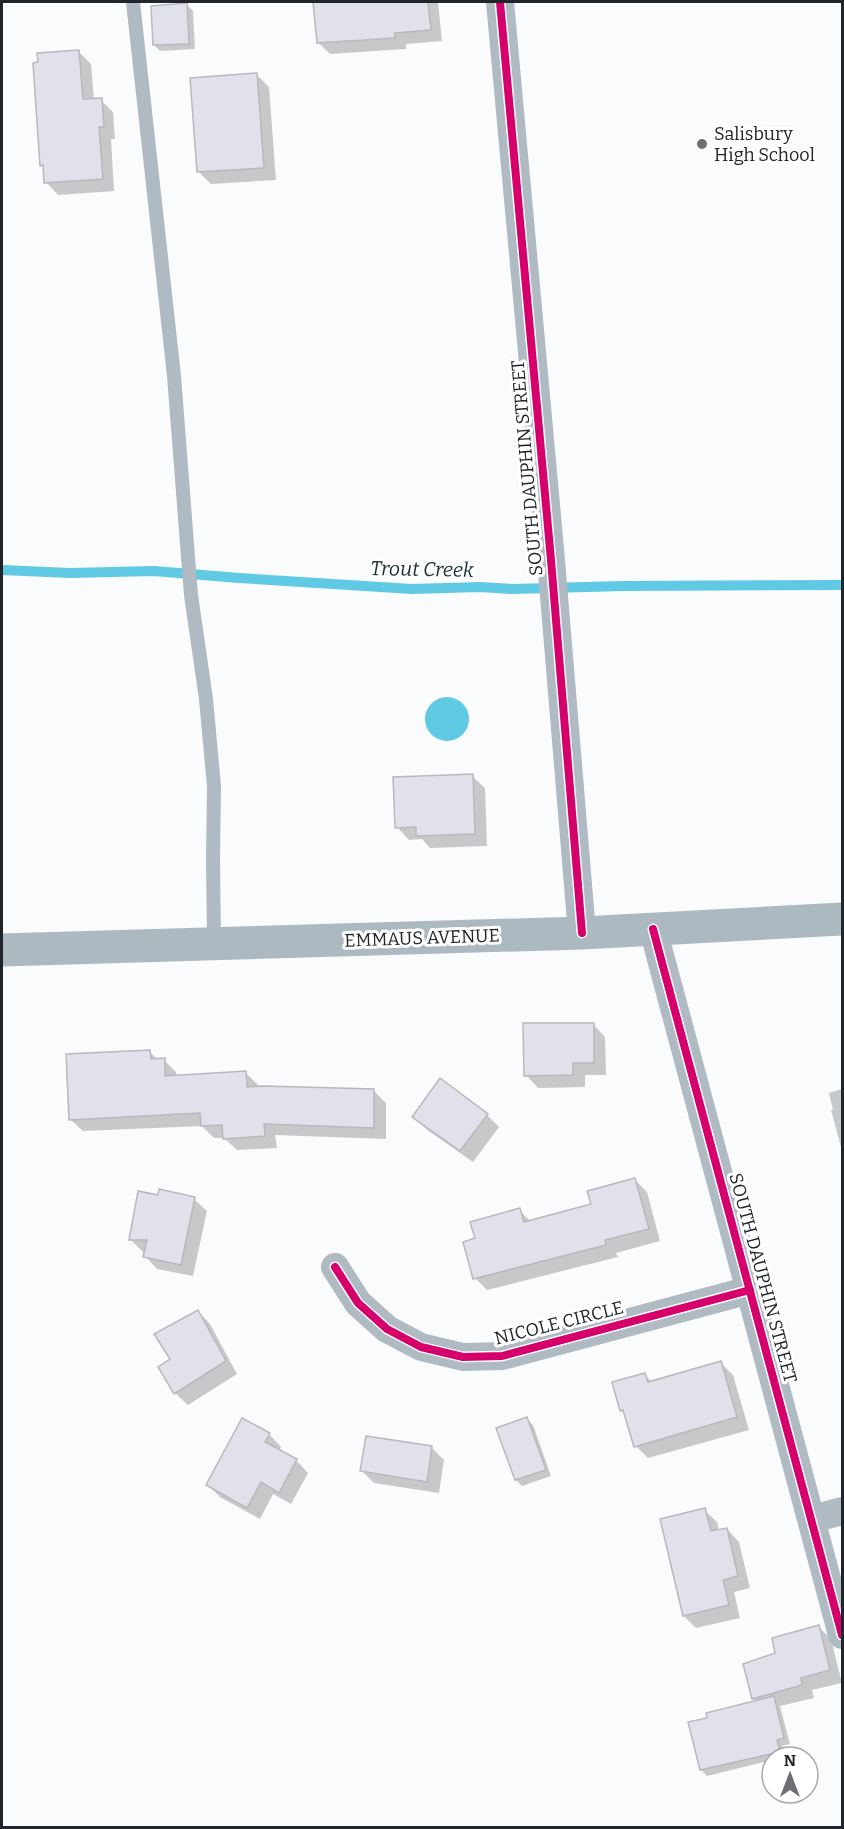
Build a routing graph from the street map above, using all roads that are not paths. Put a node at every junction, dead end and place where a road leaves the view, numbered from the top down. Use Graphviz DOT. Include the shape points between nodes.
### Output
graph roads {
  1 [pos="134,2"];
  2 [pos="500,2"];
  3 [pos="843,919"];
  4 [pos="653,929"];
  5 [pos="582,933"];
  6 [pos="214,944"];
  7 [pos="2,950"];
  8 [pos="335,1267"];
  9 [pos="750,1290"];
  10 [pos="843,1511"];
  11 [pos="812,1519"];
  12 [pos="843,1635"];
  1 -- 6 [label="lane" via="174,376 191,595 214,786"];
  2 -- 5 [label="street, SOUTH DAUPHIN STREET"];
  3 -- 4 [label="main road, EMMAUS AVENUE"];
  4 -- 5 [label="main road, EMMAUS AVENUE"];
  4 -- 9 [label="street, SOUTH DAUPHIN STREET"];
  5 -- 6 [label="main road, EMMAUS AVENUE"];
  6 -- 7 [label="main road, EMMAUS AVENUE"];
  8 -- 9 [label="street, NICOLE CIRCLE" via="358,1304 387,1329 421,1347 463,1357 502,1356"];
  9 -- 11 [label="street, SOUTH DAUPHIN STREET"];
  10 -- 11 [label="street"];
  11 -- 12 [label="street, SOUTH DAUPHIN STREET"];
}
